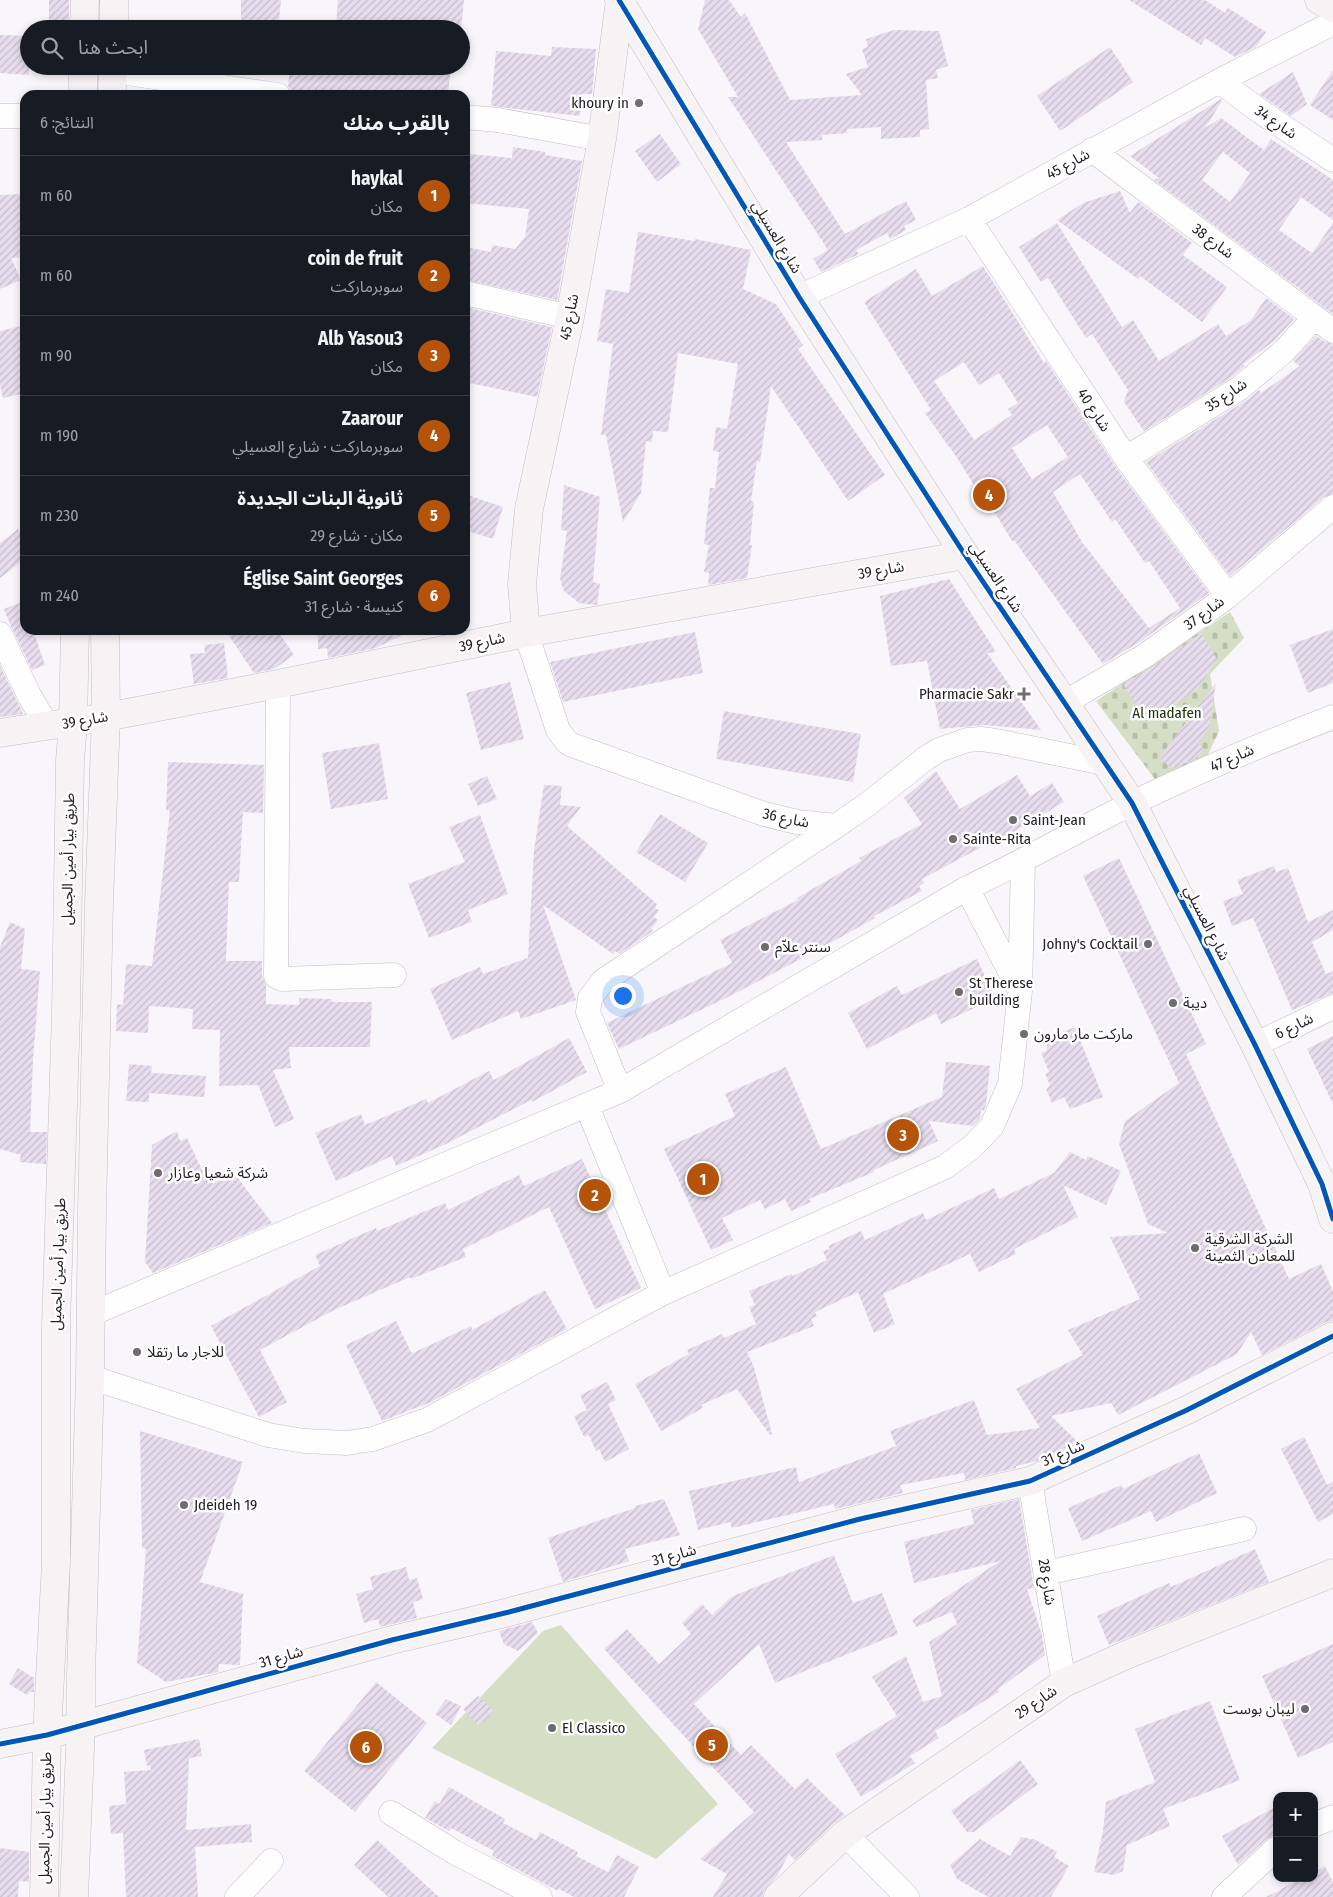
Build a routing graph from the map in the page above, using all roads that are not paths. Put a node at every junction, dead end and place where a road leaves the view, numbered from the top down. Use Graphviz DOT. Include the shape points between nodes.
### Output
graph roads {
  1 [pos="85,0"];
  2 [pos="114,0"];
  3 [pos="619,0"];
  4 [pos="1319,0"];
  5 [pos="1333,8"];
  6 [pos="84,20"];
  7 [pos="114,20"];
  8 [pos="1333,23"];
  9 [pos="83,75"];
  10 [pos="112,77"];
  11 [pos="1220,81"];
  12 [pos="83,90"];
  13 [pos="232,90"];
  14 [pos="0,116"];
  15 [pos="20,116"];
  16 [pos="470,117"];
  17 [pos="602,139"];
  18 [pos="1092,150"];
  19 [pos="1333,160"];
  20 [pos="969,219"];
  21 [pos="470,294"];
  22 [pos="798,297"];
  23 [pos="570,317"];
  24 [pos="1324,324"];
  25 [pos="1126,458"];
  26 [pos="1333,507"];
  27 [pos="965,554"];
  28 [pos="1228,596"];
  29 [pos="526,633"];
  30 [pos="0,634"];
  31 [pos="74,635"];
  32 [pos="105,635"];
  33 [pos="278,684"];
  34 [pos="1064,703"];
  35 [pos="106,717"];
  36 [pos="1333,717"];
  37 [pos="60,725"];
  38 [pos="0,733"];
  39 [pos="1104,763"];
  40 [pos="1132,804"];
  41 [pos="836,826"];
  42 [pos="1023,862"];
  43 [pos="967,888"];
  44 [pos="394,975"];
  45 [pos="1020,990"];
  46 [pos="1333,1006"];
  47 [pos="1255,1045"];
  48 [pos="620,1091"];
  49 [pos="587,1106"];
  50 [pos="1328,1188"];
  51 [pos="1333,1219"];
  52 [pos="663,1293"];
  53 [pos="91,1314"];
  54 [pos="1333,1336"];
  55 [pos="90,1377"];
  56 [pos="1030,1481"];
  57 [pos="1244,1529"];
  58 [pos="1333,1550"];
  59 [pos="1333,1571"];
  60 [pos="1046,1573"];
  61 [pos="1064,1683"];
  62 [pos="81,1724"];
  63 [pos="47,1735"];
  64 [pos="0,1744"];
  65 [pos="391,1813"];
  66 [pos="1333,1817"];
  67 [pos="1318,1823"];
  68 [pos="845,1834"];
  69 [pos="1273,1852"];
  70 [pos="271,1861"];
  71 [pos="44,1897"];
  72 [pos="74,1897"];
  73 [pos="237,1897"];
  74 [pos="540,1897"];
  75 [pos="778,1897"];
  76 [pos="907,1897"];
  77 [pos="1224,1897"];
  1 -- 6 [label="street"];
  2 -- 7 [label="street"];
  3 -- 17 [label="street, شارع 45"];
  3 -- 22 [label="street, شارع العسيلي"];
  4 -- 5 [label="street"];
  8 -- 11 [label="street, شارع 45"];
  9 -- 12 [label="street"];
  10 -- 13 [label="street"];
  11 -- 18 [label="street, شارع 45"];
  11 -- 19 [label="street, شارع 34"];
  14 -- 15 [label="street"];
  16 -- 17 [label="street"];
  17 -- 23 [label="street, شارع 45"];
  18 -- 20 [label="street, شارع 45"];
  18 -- 24 [label="street, شارع 38"];
  20 -- 22 [label="street, شارع 45"];
  20 -- 25 [label="street, شارع 40"];
  21 -- 23 [label="street"];
  22 -- 27 [label="street, شارع العسيلي"];
  23 -- 29 [label="street, شارع 45" via="529,509 522,584"];
  24 -- 25 [label="street, شارع 35" via="1284,351 1240,388"];
  25 -- 28 [label="street, شارع 40"];
  26 -- 28 [label="street, شارع 37"];
  27 -- 29 [label="street, شارع 39"];
  27 -- 34 [label="street, شارع العسيلي"];
  28 -- 34 [label="street, شارع 37" via="1146,655"];
  29 -- 33 [label="street, شارع 39"];
  29 -- 41 [label="street, شارع 36" via="558,730 572,745 764,814"];
  30 -- 37 [label="street" via="29,695"];
  31 -- 37 [label="street, طريق بيار أمين الجميل"];
  32 -- 35 [label="street, طريق بيار أمين الجميل"];
  33 -- 35 [label="street, شارع 39"];
  33 -- 44 [label="street" via="276,976 282,979"];
  34 -- 39 [label="street, شارع العسيلي"];
  35 -- 37 [label="street, شارع 39"];
  35 -- 53 [label="street, طريق بيار أمين الجميل"];
  36 -- 40 [label="street, شارع 47" via="1253,748"];
  37 -- 38 [label="street, شارع 39"];
  37 -- 63 [label="street, طريق بيار أمين الجميل" via="70,760 56,1326 56,1562"];
  39 -- 40 [label="street, شارع العسيلي"];
  39 -- 41 [label="street" via="996,741 967,740 926,758"];
  40 -- 42 [label="street, شارع 47"];
  40 -- 47 [label="street, شارع العسيلي"];
  41 -- 48 [label="street" via="603,981 596,989 590,998 588,1012"];
  42 -- 43 [label="street, شارع 47"];
  42 -- 45 [label="street"];
  43 -- 45 [label="street"];
  43 -- 48 [label="street, شارع 47"];
  45 -- 52 [label="street" via="1010,1084 992,1126 972,1148 945,1167"];
  46 -- 47 [label="street, شارع 6"];
  47 -- 50 [label="street, شارع العسيلي"];
  48 -- 49 [label="street, شارع 47"];
  49 -- 52 [label="street"];
  49 -- 53 [label="street, شارع 47"];
  50 -- 51 [label="street, شارع العسيلي"];
  52 -- 55 [label="street" via="427,1420 373,1439 347,1443 268,1435"];
  53 -- 55 [label="street, طريق بيار أمين الجميل"];
  54 -- 56 [label="street, شارع 31" via="1188,1410"];
  55 -- 62 [label="street, طريق بيار أمين الجميل"];
  56 -- 60 [label="street, شارع 28"];
  56 -- 62 [label="street, شارع 31" via="860,1519"];
  57 -- 60 [label="street"];
  58 -- 59 [label="street"];
  59 -- 61 [label="street, شارع 29" via="1126,1654"];
  60 -- 61 [label="street, شارع 28"];
  61 -- 68 [label="street, شارع 29"];
  62 -- 63 [label="street, شارع 31"];
  62 -- 72 [label="street, طريق بيار أمين الجميل"];
  63 -- 64 [label="street, شارع 31"];
  63 -- 71 [label="street, طريق بيار أمين الجميل"];
  65 -- 74 [label="street" via="454,1852"];
  66 -- 67 [label="street"];
  68 -- 75 [label="street, شارع 29"];
  68 -- 76 [label="street"];
  69 -- 77 [label="street"];
  70 -- 73 [label="street"];
}
